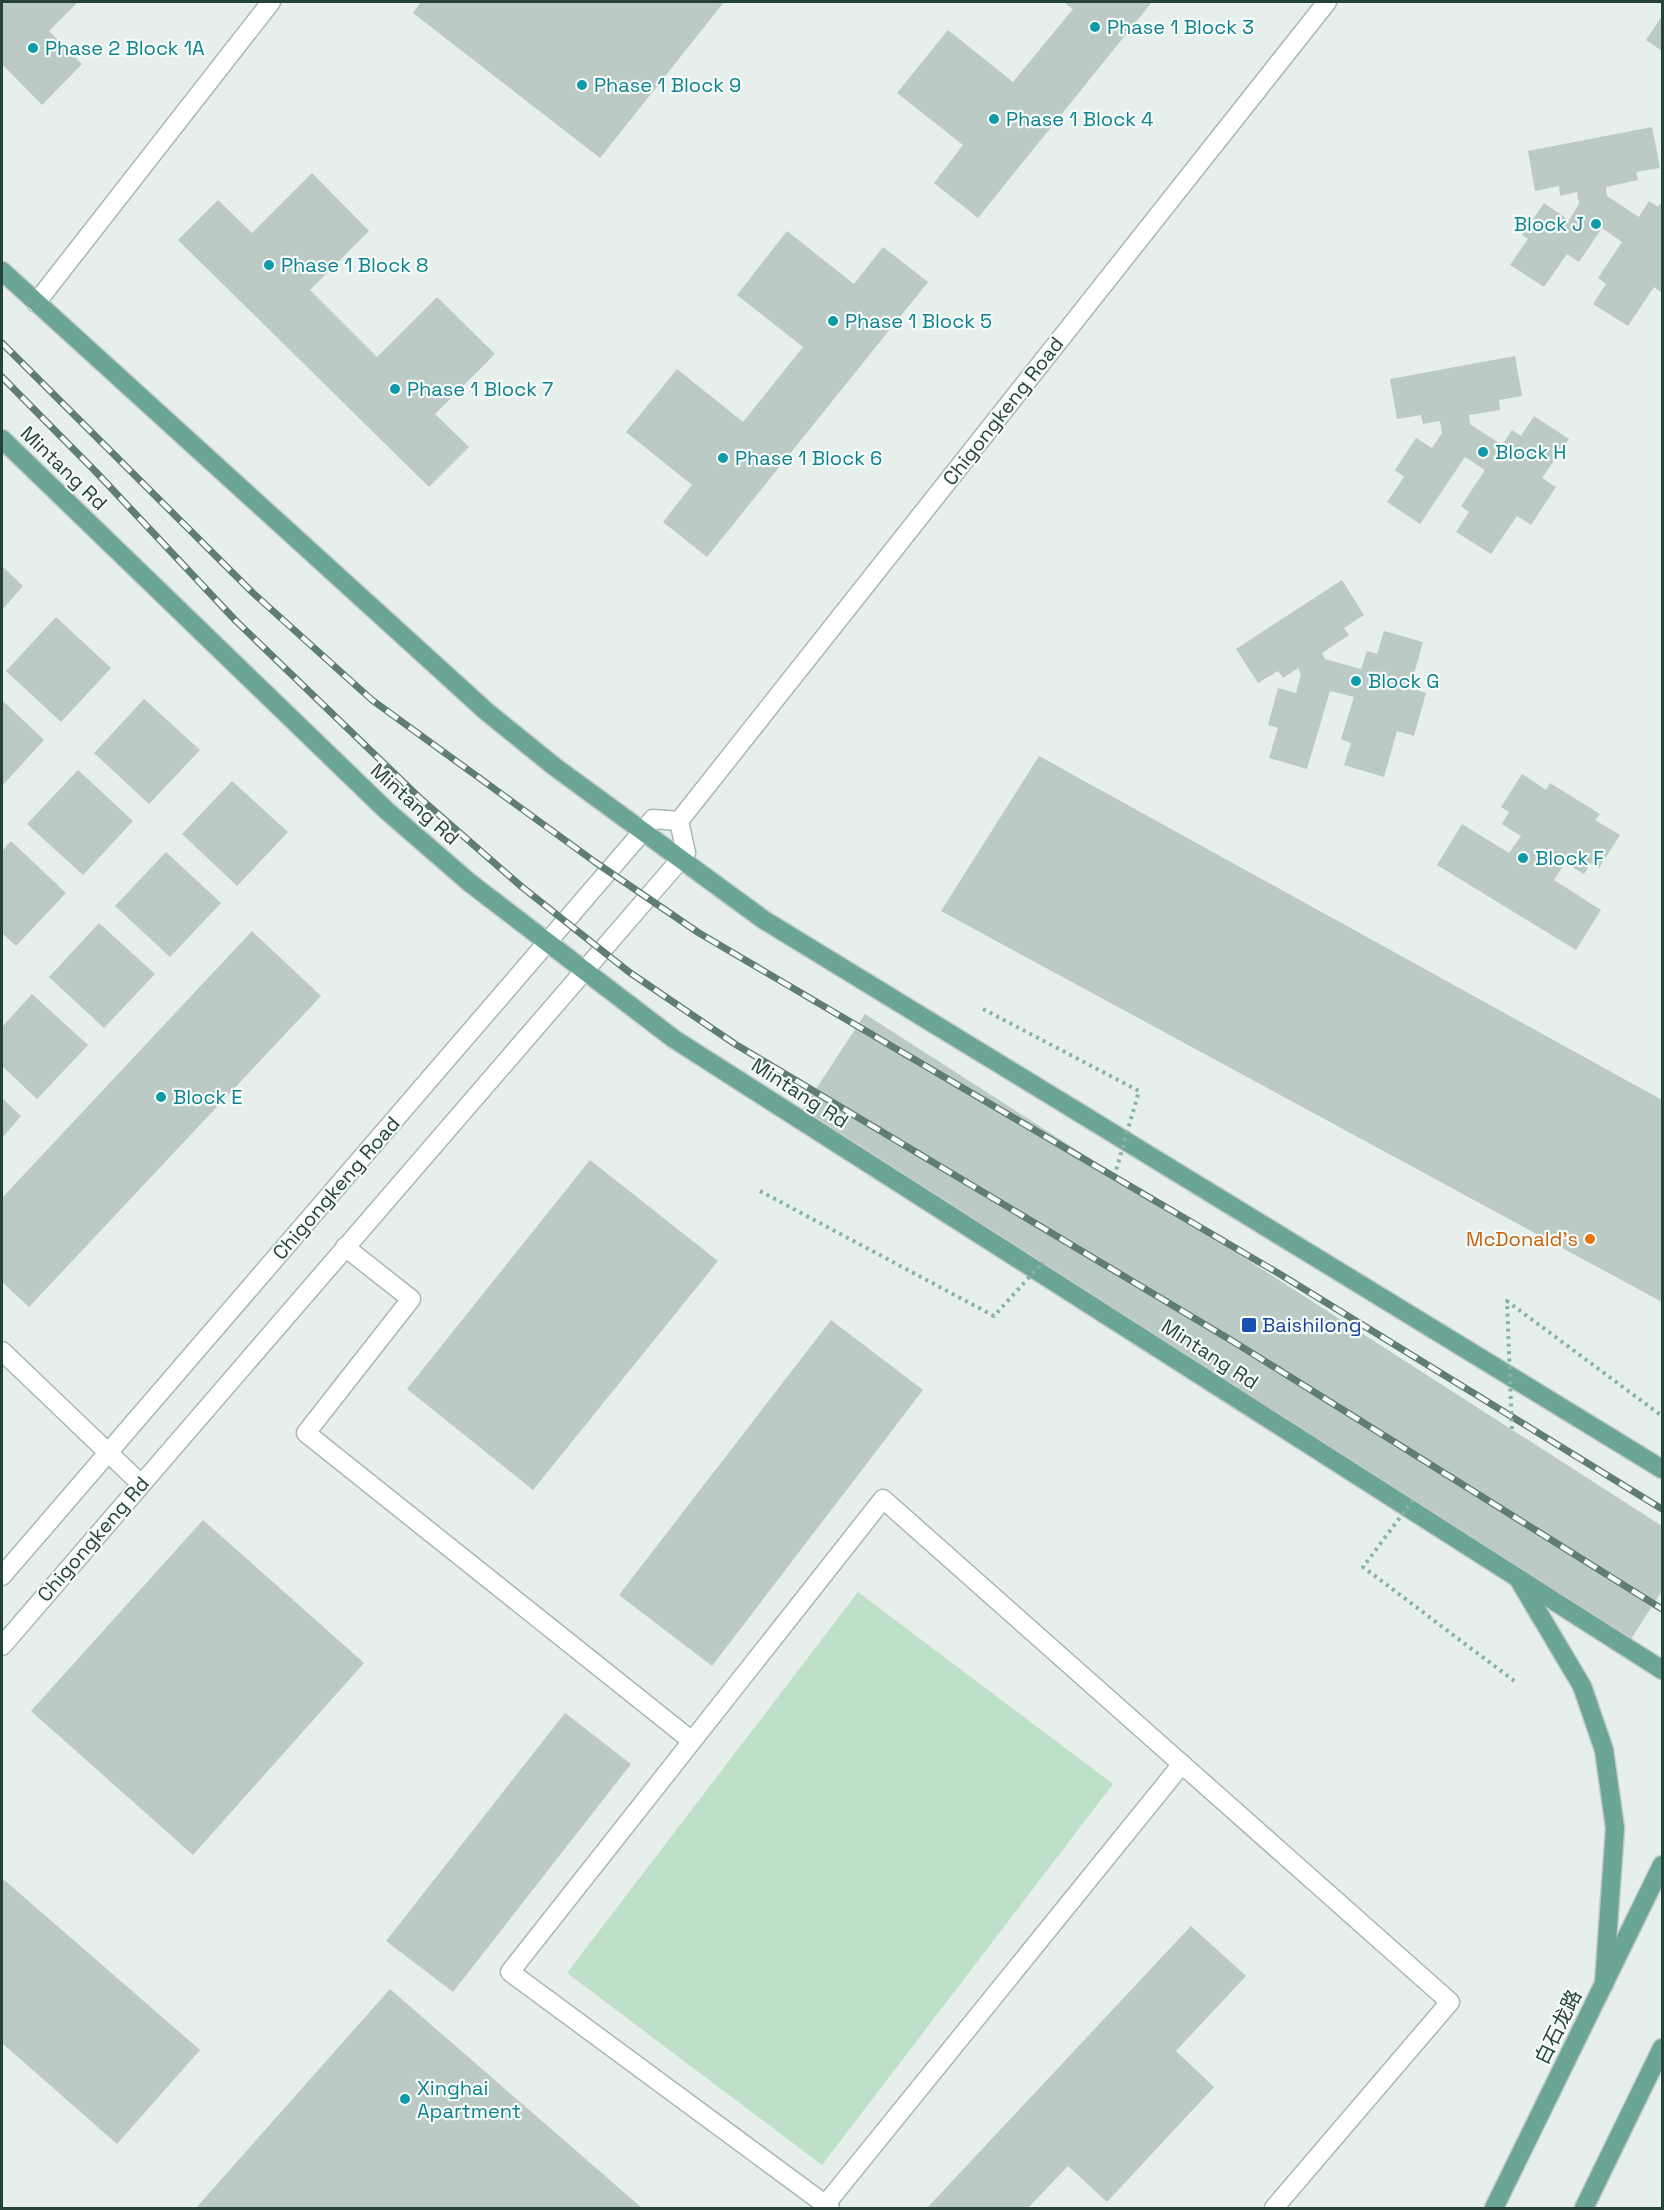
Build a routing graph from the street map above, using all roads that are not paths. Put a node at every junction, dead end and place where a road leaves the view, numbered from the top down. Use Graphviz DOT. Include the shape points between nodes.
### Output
graph roads {
  1 [pos="271,2"];
  2 [pos="1327,2"];
  3 [pos="2,271"];
  4 [pos="36,303"];
  5 [pos="2,439"];
  6 [pos="679,821"];
  7 [pos="642,831"];
  8 [pos="681,859"];
  9 [pos="547,943"];
  10 [pos="584,971"];
  11 [pos="345,1247"];
  12 [pos="2,1351"];
  13 [pos="108,1453"];
  14 [pos="1658,1463"];
  15 [pos="141,1484"];
  16 [pos="2,1576"];
  17 [pos="1516,1576"];
  18 [pos="2,1646"];
  19 [pos="1662,1670"];
  20 [pos="692,1742"];
  21 [pos="1182,1764"];
  22 [pos="1662,1865"];
  23 [pos="1604,1984"];
  24 [pos="1662,2048"];
  25 [pos="827,2207"];
  26 [pos="1274,2208"];
  27 [pos="1494,2208"];
  28 [pos="1584,2208"];
  1 -- 4 [label="street"];
  2 -- 6 [label="street, Chigongkeng Road"];
  3 -- 4 [label="main road"];
  4 -- 7 [label="main road" via="487,712"];
  5 -- 9 [label="main road, Mintang Rd" via="387,810 470,883"];
  6 -- 7 [label="street, Chigongkeng Road" via="653,819"];
  6 -- 8 [label="street" via="686,852"];
  7 -- 8 [label="main road"];
  7 -- 9 [label="street, Chigongkeng Road"];
  8 -- 10 [label="street"];
  8 -- 14 [label="main road" via="764,920"];
  9 -- 10 [label="main road, Mintang Rd"];
  9 -- 13 [label="street, Chigongkeng Road"];
  10 -- 11 [label="street"];
  10 -- 17 [label="main road, Mintang Rd" via="674,1039"];
  11 -- 15 [label="street"];
  11 -- 20 [label="street" via="411,1299 306,1433"];
  12 -- 13 [label="street"];
  13 -- 15 [label="street"];
  13 -- 16 [label="street, Chigongkeng Road"];
  15 -- 18 [label="street, Chigongkeng Rd"];
  17 -- 19 [label="main road, Mintang Rd"];
  17 -- 23 [label="main road" via="1582,1686 1605,1750 1615,1828"];
  20 -- 21 [label="street" via="883,1499"];
  20 -- 25 [label="street" via="510,1972"];
  21 -- 25 [label="street"];
  21 -- 26 [label="street" via="1450,2002"];
  22 -- 23 [label="main road, 白石龙路"];
  23 -- 27 [label="main road, 白石龙路"];
  24 -- 28 [label="main road"];
}
